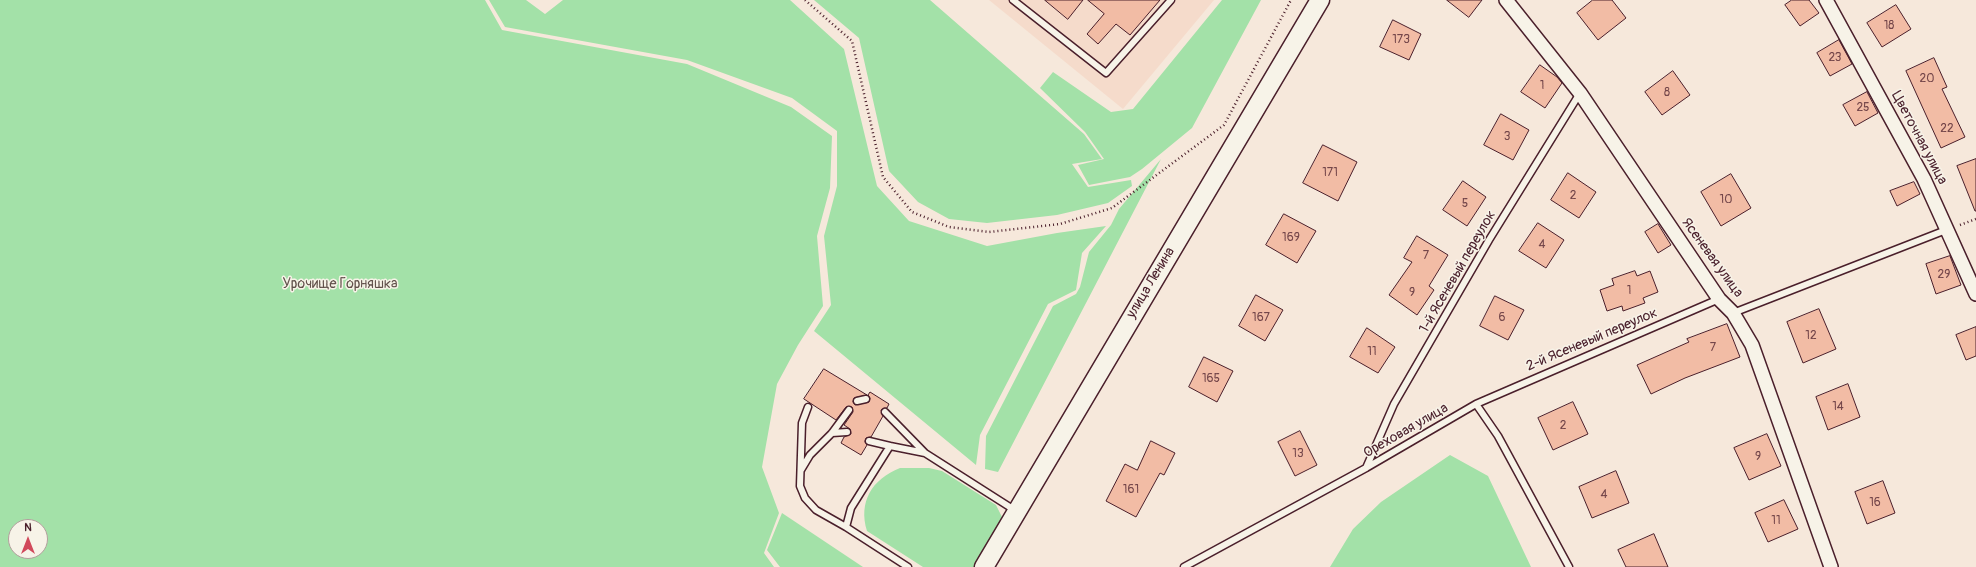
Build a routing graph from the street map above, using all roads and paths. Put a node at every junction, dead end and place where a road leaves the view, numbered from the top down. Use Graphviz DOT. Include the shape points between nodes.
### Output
graph roads {
  1 [pos="805,0"];
  2 [pos="1014,0"];
  3 [pos="1171,0"];
  4 [pos="1291,0"];
  5 [pos="1320,0"];
  6 [pos="1506,0"];
  7 [pos="1826,0"];
  8 [pos="1580,93"];
  9 [pos="1946,230"];
  10 [pos="1976,294"];
  11 [pos="1719,299"];
  12 [pos="1733,313"];
  13 [pos="866,399"];
  14 [pos="857,400"];
  15 [pos="1476,404"];
  16 [pos="808,407"];
  17 [pos="849,410"];
  18 [pos="885,412"];
  19 [pos="847,432"];
  20 [pos="832,434"];
  21 [pos="869,441"];
  22 [pos="890,446"];
  23 [pos="925,453"];
  24 [pos="1366,468"];
  25 [pos="800,471"];
  26 [pos="1016,511"];
  27 [pos="846,527"];
  28 [pos="908,567"];
  29 [pos="984,567"];
  30 [pos="1184,567"];
  31 [pos="1569,567"];
  32 [pos="1831,567"];
  1 -- 4 [label="path" via="852,41 883,177 912,212 949,227 989,232 1060,224 1112,208 1224,125"];
  2 -- 3 [label="lane" via="1106,73"];
  5 -- 26 [label="main road, улица Ленина"];
  6 -- 8 [label="street, Ясеневая улица"];
  7 -- 9 [label="street, Цветочная улица" via="1924,179"];
  8 -- 11 [label="street, Ясеневая улица"];
  8 -- 24 [label="lane, 1-й Ясеневый переулок" via="1489,240 1398,397"];
  9 -- 10 [label="street, Цветочная улица"];
  9 -- 12 [label="lane"];
  11 -- 12 [label="street, Ясеневая улица"];
  11 -- 15 [label="lane, 2-й Ясеневый переулок"];
  12 -- 32 [label="street, Ясеневая улица" via="1752,345"];
  13 -- 14 [label="lane"];
  15 -- 24 [label="lane, Ореховая улица"];
  15 -- 31 [label="lane" via="1498,436"];
  16 -- 25 [label="lane" via="802,423"];
  17 -- 20 [label="lane"];
  18 -- 23 [label="lane"];
  19 -- 20 [label="lane"];
  20 -- 25 [label="lane" via="810,455"];
  21 -- 22 [label="lane"];
  22 -- 23 [label="lane"];
  22 -- 27 [label="lane" via="851,508"];
  23 -- 26 [label="lane"];
  24 -- 30 [label="lane, Ореховая улица"];
  25 -- 27 [label="lane" via="800,486 805,498 816,510"];
  26 -- 29 [label="main road, улица Ленина"];
  27 -- 28 [label="lane"];
}
